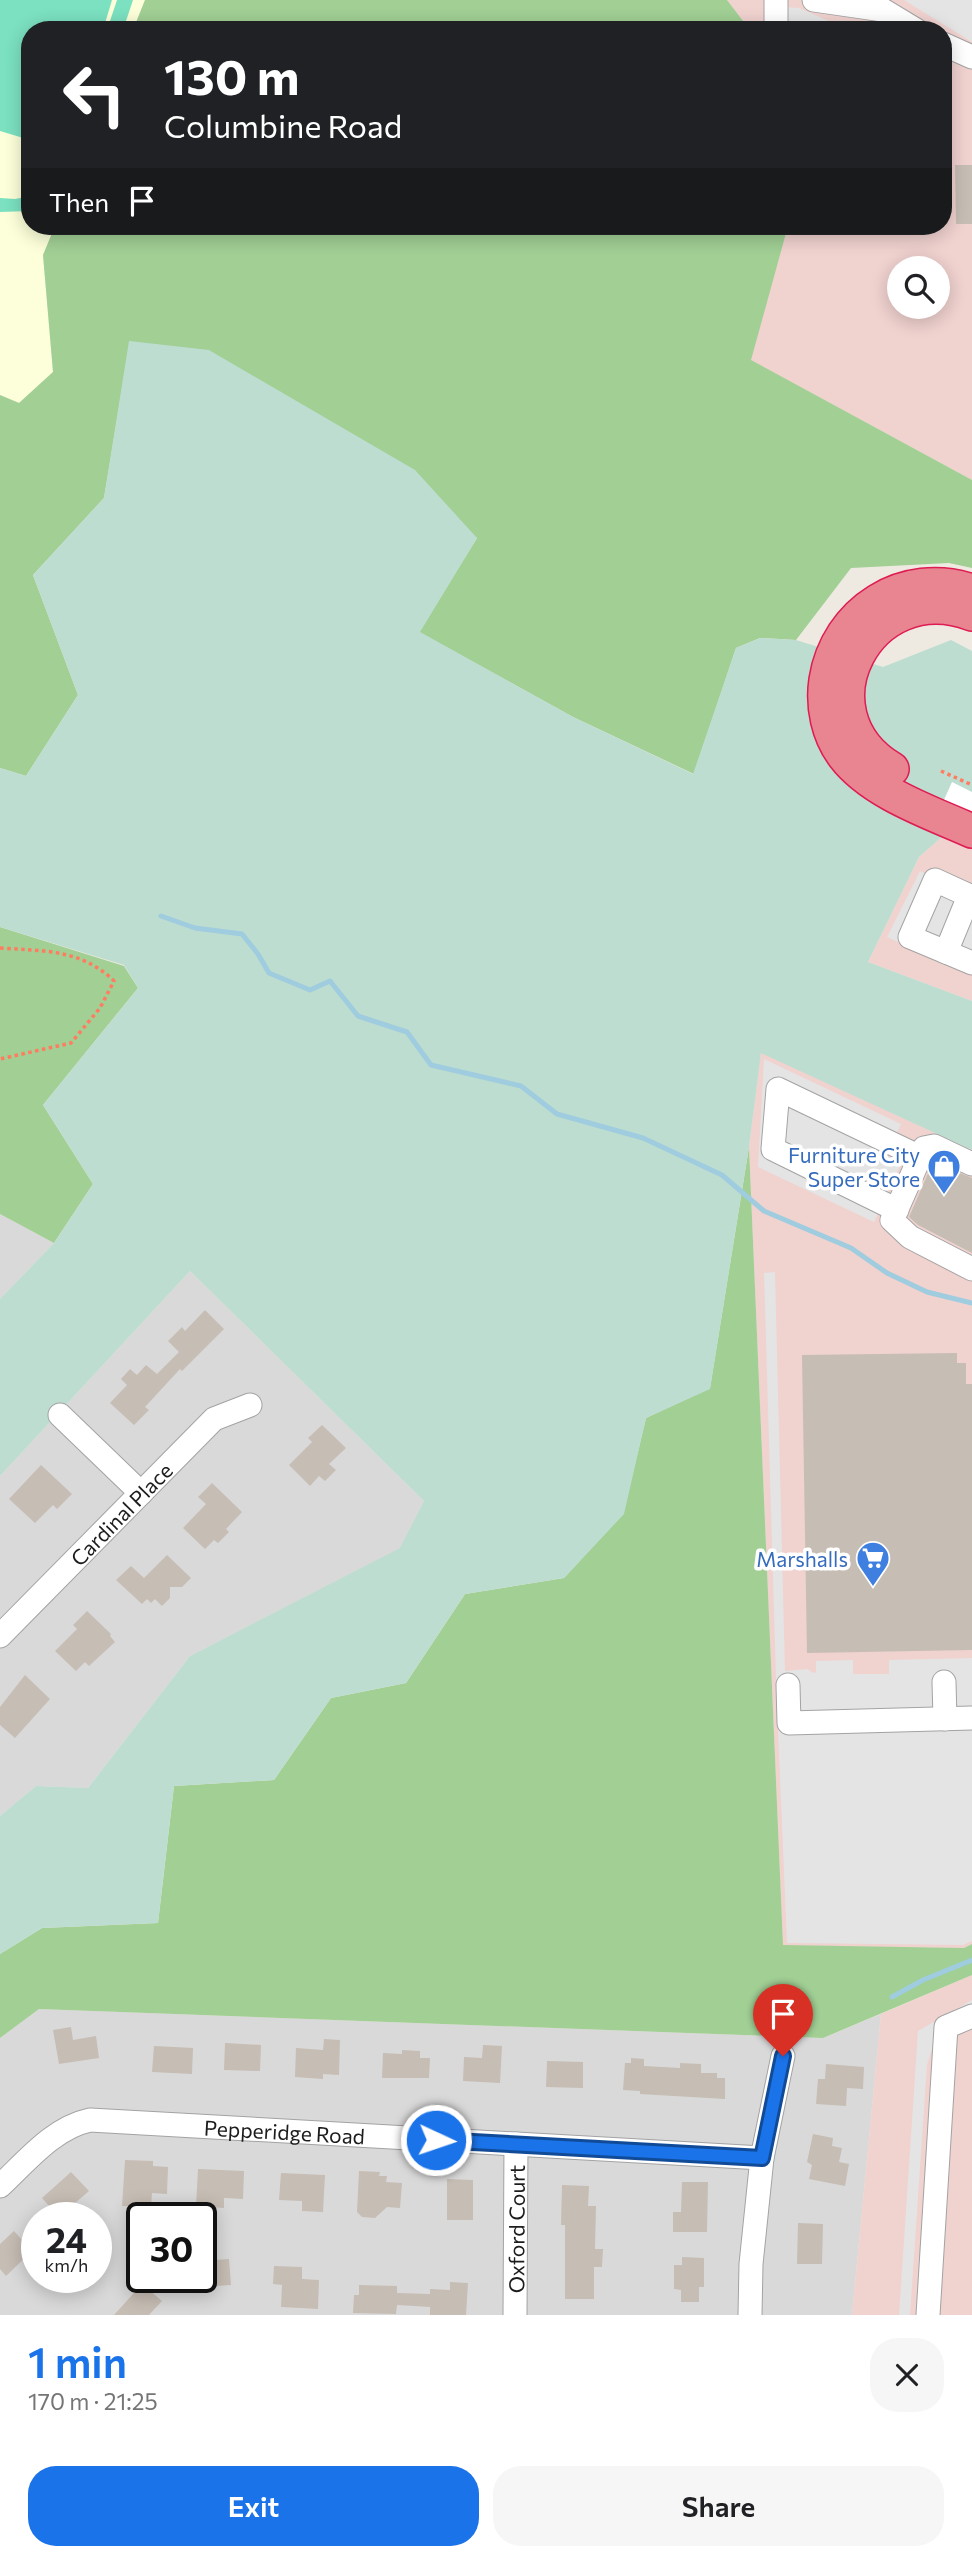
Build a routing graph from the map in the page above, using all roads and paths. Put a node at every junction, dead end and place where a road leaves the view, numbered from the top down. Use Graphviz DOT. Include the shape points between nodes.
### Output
graph roads {
  1 [pos="776,0"];
  2 [pos="814,0"];
  3 [pos="883,5"];
  4 [pos="776,21"];
  5 [pos="904,21"];
  6 [pos="952,48"];
  7 [pos="972,58"];
  8 [pos="972,591"];
  9 [pos="972,614"];
  10 [pos="954,795"];
  11 [pos="972,831"];
  12 [pos="971,896"];
  13 [pos="0,948"];
  14 [pos="946,952"];
  15 [pos="972,964"];
  16 [pos="0,1059"];
  17 [pos="920,1157"];
  18 [pos="972,1164"];
  19 [pos="897,1210"];
  20 [pos="972,1269"];
  21 [pos="250,1405"];
  22 [pos="60,1415"];
  23 [pos="142,1493"];
  24 [pos="0,1636"];
  25 [pos="944,1682"];
  26 [pos="788,1685"];
  27 [pos="972,1718"];
  28 [pos="946,1719"];
  29 [pos="972,2016"];
  30 [pos="783,2056"];
  31 [pos="516,2144"];
  32 [pos="762,2158"];
  33 [pos="0,2186"];
  34 [pos="515,2315"];
  35 [pos="750,2315"];
  36 [pos="928,2315"];
  1 -- 4 [label="street"];
  2 -- 3 [label="street"];
  3 -- 5 [label="street"];
  6 -- 7 [label="street"];
  8 -- 10 [label="highway" via="922,584 906,587 864,609 832,654 824,696 830,729 844,756 874,783"];
  9 -- 10 [label="highway" via="934,606 894,617 859,650 848,681 851,717 872,754 894,769"];
  10 -- 11 [label="highway"];
  12 -- 14 [label="street"];
  12 -- 14 [label="street" via="935,880 910,937"];
  13 -- 16 [label="path" via="63,952 102,970 114,981 100,1008 71,1042"];
  14 -- 15 [label="street"];
  17 -- 18 [label="street" via="924,1148 934,1146"];
  17 -- 19 [label="street"];
  17 -- 19 [label="street" via="778,1088 773,1150"];
  19 -- 20 [label="street" via="892,1220 910,1237"];
  21 -- 23 [label="street, Cardinal Place" via="214,1419"];
  22 -- 23 [label="street"];
  23 -- 24 [label="street, Cardinal Place"];
  25 -- 28 [label="street"];
  26 -- 28 [label="street" via="789,1723"];
  27 -- 28 [label="street"];
  29 -- 36 [label="street" via="946,2027"];
  30 -- 32 [label="street"];
  31 -- 32 [label="street, Pepperidge Road"];
  31 -- 33 [label="street, Pepperidge Road" via="90,2120 59,2132"];
  31 -- 34 [label="street, Oxford Court"];
  32 -- 35 [label="street"];
}
